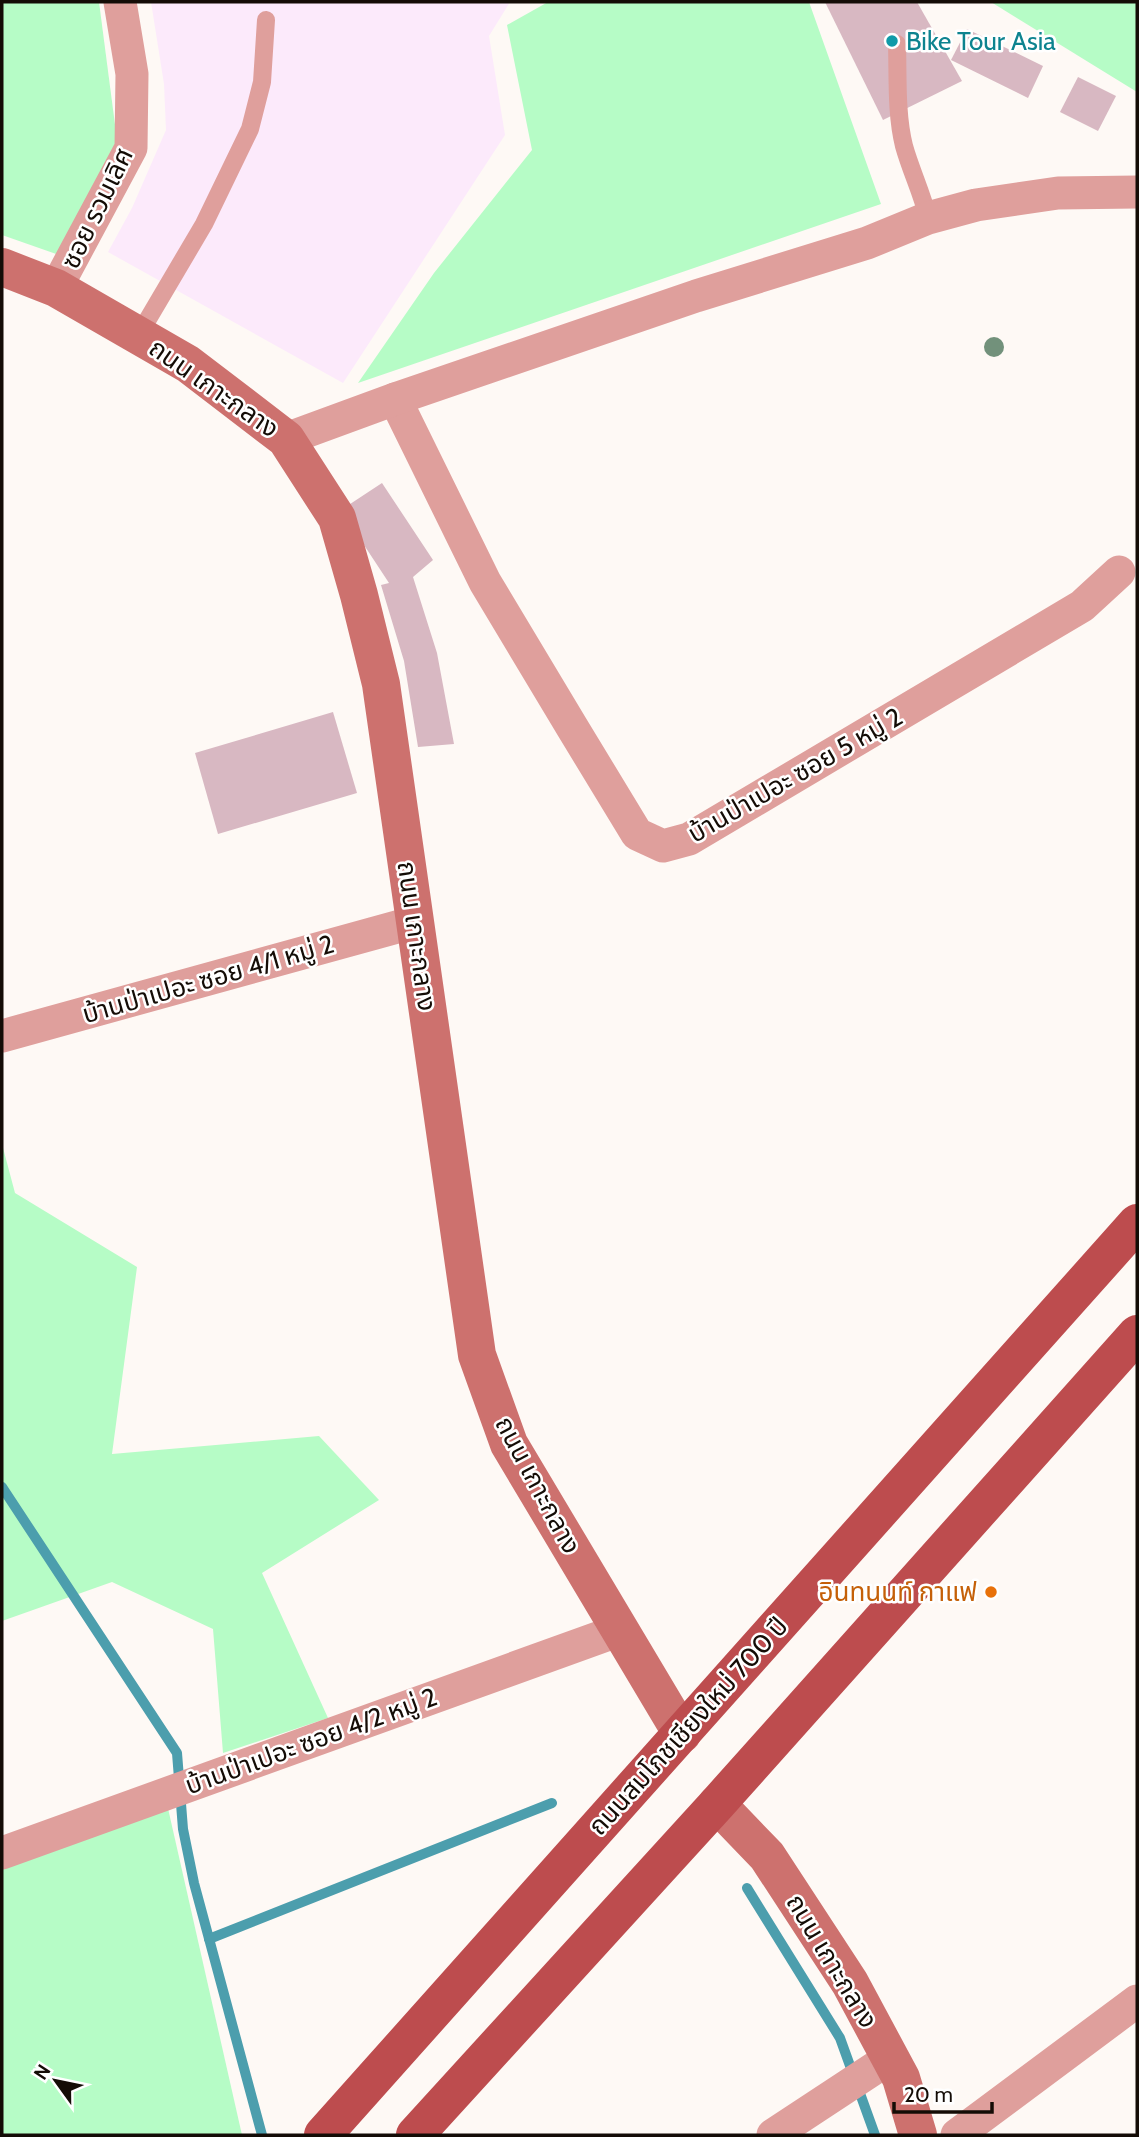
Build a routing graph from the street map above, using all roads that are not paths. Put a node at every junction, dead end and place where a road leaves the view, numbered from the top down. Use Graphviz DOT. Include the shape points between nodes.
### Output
graph roads {
  1 [pos="120,2"];
  2 [pos="267,20"];
  3 [pos="897,44"];
  4 [pos="1137,192"];
  5 [pos="928,218"];
  6 [pos="8,277"];
  7 [pos="57,288"];
  8 [pos="138,336"];
  9 [pos="395,399"];
  10 [pos="286,439"];
  11 [pos="1119,572"];
  12 [pos="415,922"];
  13 [pos="2,1037"];
  14 [pos="1137,1223"];
  15 [pos="1137,1334"];
  16 [pos="620,1630"];
  17 [pos="682,1734"];
  18 [pos="717,1804"];
  19 [pos="2,1853"];
  20 [pos="1137,2001"];
  21 [pos="890,2058"];
  22 [pos="323,2135"];
  23 [pos="415,2135"];
  24 [pos="773,2135"];
  25 [pos="918,2135"];
  26 [pos="957,2135"];
  1 -- 7 [label="street, ซอย รวมเลิศ" via="132,74 131,148"];
  2 -- 8 [label="lane" via="262,82 250,129 204,224"];
  3 -- 5 [label="lane" via="904,146"];
  4 -- 5 [label="street" via="1058,193 976,205"];
  5 -- 9 [label="street" via="867,243"];
  6 -- 7 [label="street, ถนน เกาะกลาง"];
  7 -- 8 [label="street, ถนน เกาะกลาง"];
  8 -- 10 [label="street, ถนน เกาะกลาง" via="188,364"];
  9 -- 10 [label="street"];
  9 -- 11 [label="street, บ้านป่าเปอะ ซอย 5 หมู่ 2" via="485,582 531,660 637,834 663,846 689,839 1082,606"];
  10 -- 12 [label="street, ถนน เกาะกลาง" via="337,518 359,595 381,684"];
  12 -- 13 [label="street, บ้านป่าเปอะ ซอย 4/1 หมู่ 2"];
  12 -- 16 [label="street, ถนน เกาะกลาง" via="477,1354 509,1444"];
  14 -- 17 [label="main road, ถนนสมโภชเชียงใหม่ 700 ปี"];
  15 -- 18 [label="main road"];
  16 -- 17 [label="street, ถนน เกาะกลาง"];
  16 -- 19 [label="street, บ้านป่าเปอะ ซอย 4/2 หมู่ 2"];
  17 -- 22 [label="main road, ถนนสมโภชเชียงใหม่ 700 ปี"];
  18 -- 21 [label="street, ถนน เกาะกลาง" via="767,1856 850,1983"];
  18 -- 23 [label="main road"];
  20 -- 26 [label="street"];
  21 -- 24 [label="street"];
  21 -- 25 [label="street, ถนน เกาะกลาง" via="901,2078"];
}
